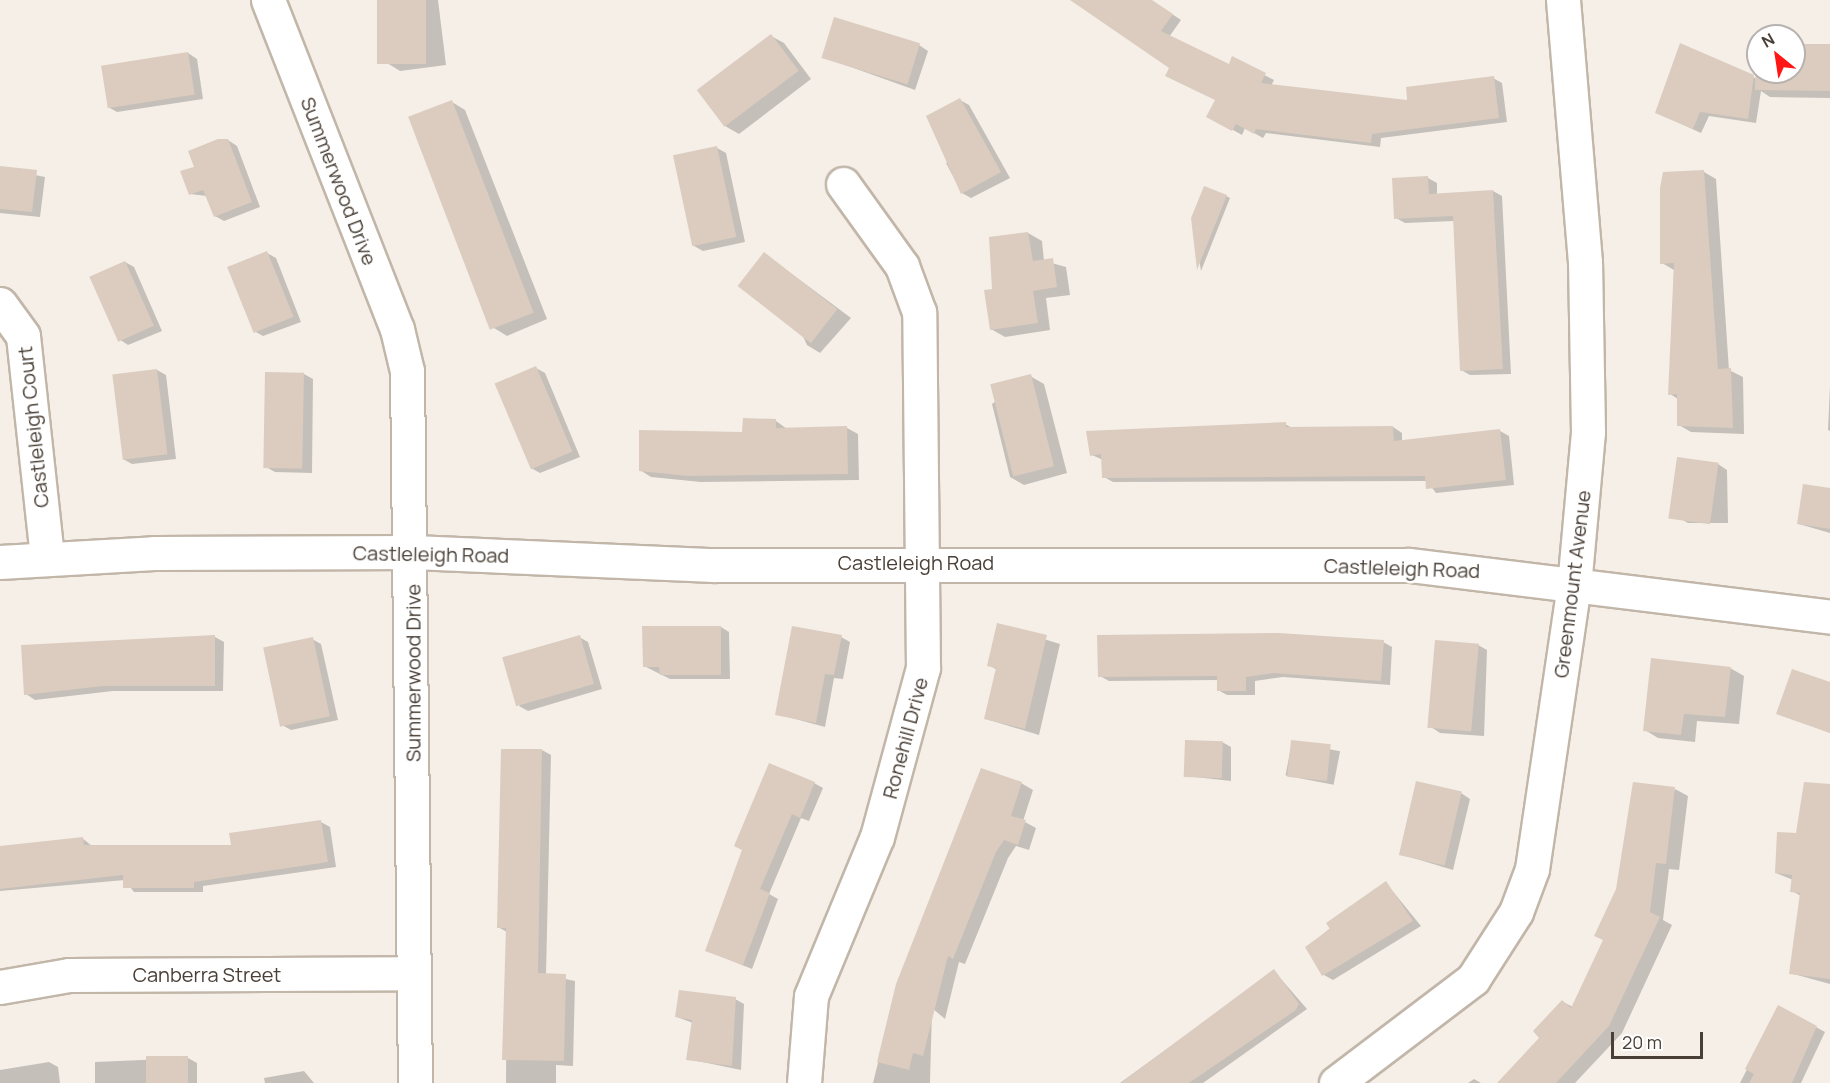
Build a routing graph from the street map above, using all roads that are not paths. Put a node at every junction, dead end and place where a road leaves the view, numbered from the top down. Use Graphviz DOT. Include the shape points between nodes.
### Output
graph roads {
  1 [pos="268,0"];
  2 [pos="1563,0"];
  3 [pos="843,183"];
  4 [pos="0,304"];
  5 [pos="413,552"];
  6 [pos="47,557"];
  7 [pos="924,561"];
  8 [pos="0,562"];
  9 [pos="1574,586"];
  10 [pos="1830,617"];
  11 [pos="414,973"];
  12 [pos="0,987"];
  13 [pos="415,1083"];
  14 [pos="804,1083"];
  15 [pos="1336,1083"];
  1 -- 5 [label="street, Summerwood Drive" via="397,329 407,371"];
  2 -- 9 [label="street, Greenmount Avenue" via="1590,365"];
  3 -- 7 [label="street, Ronehill Drive" via="902,266 919,312"];
  4 -- 6 [label="street, Castleleigh Court" via="23,336"];
  5 -- 6 [label="street, Castleleigh Road"];
  5 -- 7 [label="street, Castleleigh Road" via="714,565"];
  5 -- 11 [label="street, Summerwood Drive"];
  6 -- 8 [label="street, Castleleigh Road"];
  7 -- 9 [label="street, Castleleigh Road" via="1409,565"];
  7 -- 14 [label="street, Ronehill Drive" via="923,668 917,703 878,837 811,996"];
  9 -- 10 [label="street, Castleleigh Road"];
  9 -- 15 [label="street, Greenmount Avenue" via="1532,869 1516,912 1457,996"];
  11 -- 12 [label="street, Canberra Street" via="69,975"];
  11 -- 13 [label="street, Summerwood Drive"];
}
